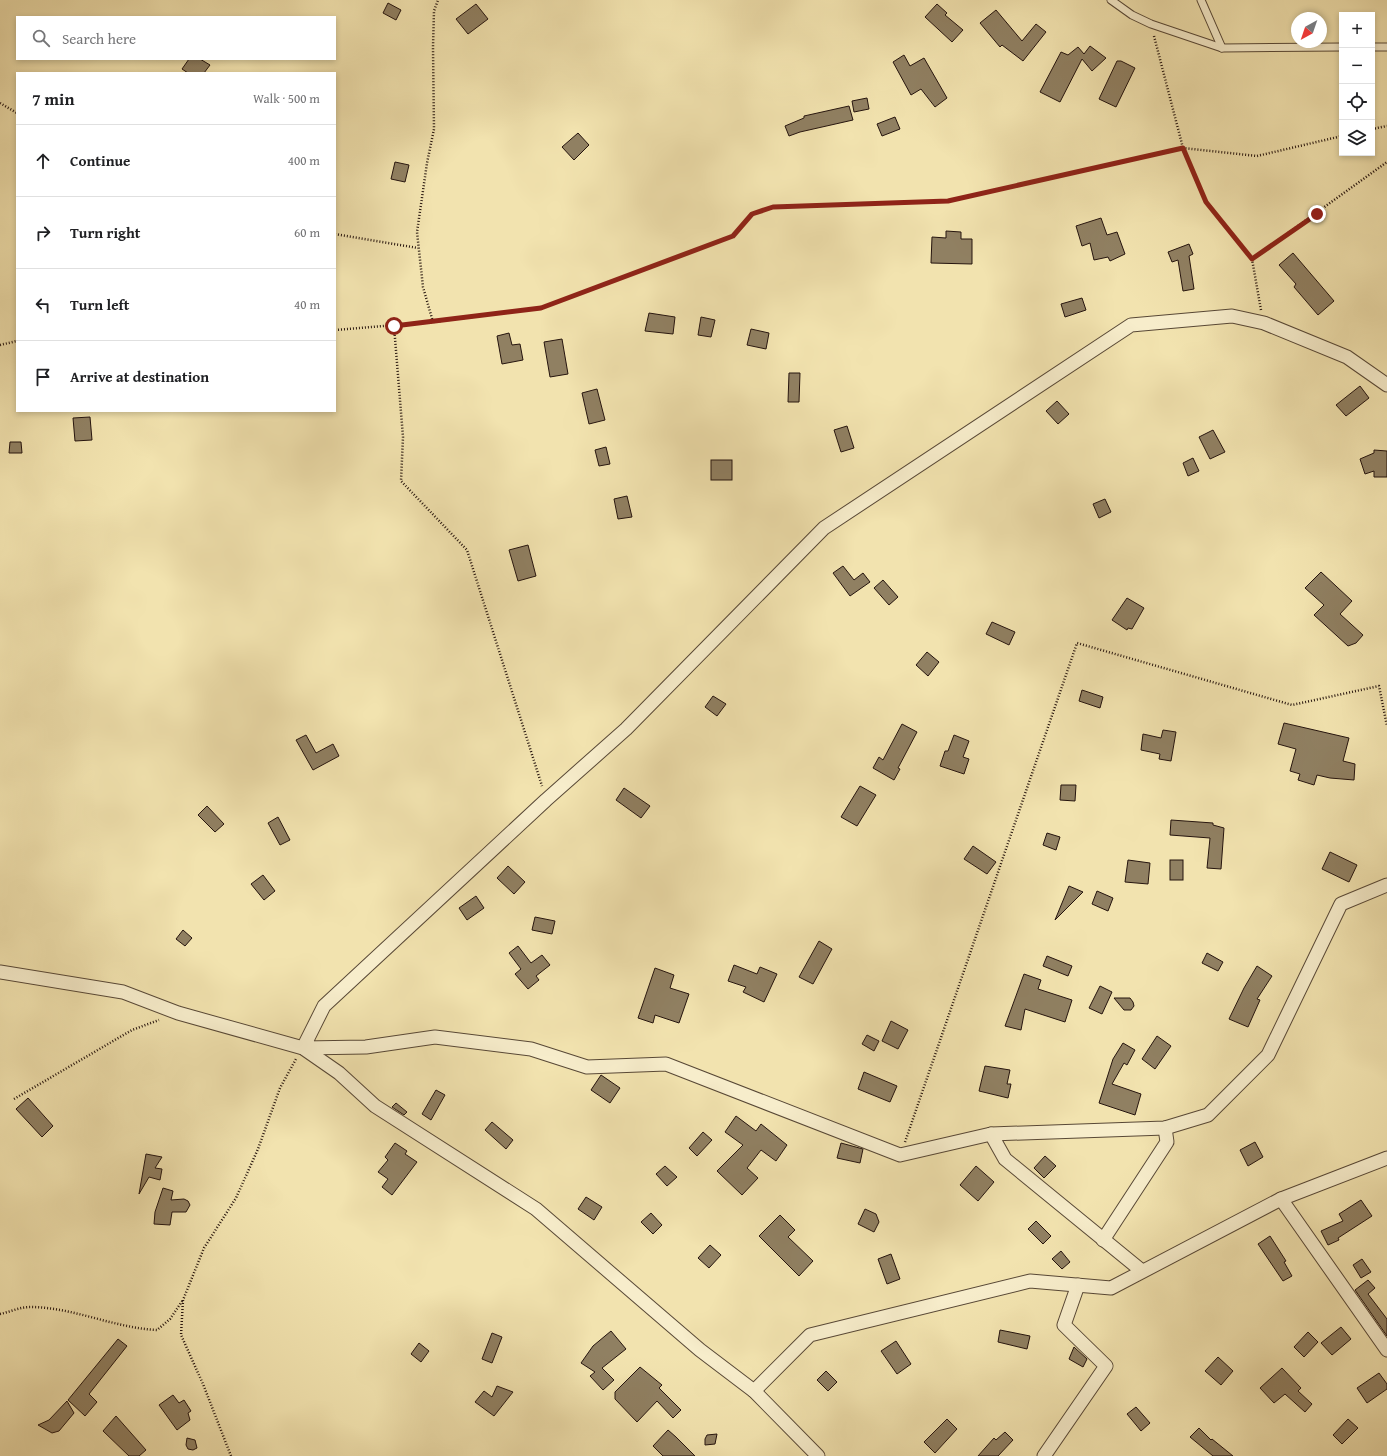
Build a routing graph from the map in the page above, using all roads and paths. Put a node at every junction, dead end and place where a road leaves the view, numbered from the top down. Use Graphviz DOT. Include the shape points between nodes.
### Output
graph roads {
  1 [pos="438,0"];
  2 [pos="1111,0"];
  3 [pos="1201,0"];
  4 [pos="1151,24"];
  5 [pos="1339,47"];
  6 [pos="1375,47"];
  7 [pos="1387,47"];
  8 [pos="1222,48"];
  9 [pos="0,103"];
  10 [pos="16,112"];
  11 [pos="1387,126"];
  12 [pos="1375,128"];
  13 [pos="1339,137"];
  14 [pos="1183,148"];
  15 [pos="1387,162"];
  16 [pos="336,234"];
  17 [pos="418,248"];
  18 [pos="1252,259"];
  19 [pos="433,322"];
  20 [pos="1264,323"];
  21 [pos="394,326"];
  22 [pos="336,330"];
  23 [pos="16,341"];
  24 [pos="0,345"];
  25 [pos="1387,385"];
  26 [pos="1387,726"];
  27 [pos="546,800"];
  28 [pos="1387,885"];
  29 [pos="0,972"];
  30 [pos="178,1013"];
  31 [pos="303,1048"];
  32 [pos="14,1099"];
  33 [pos="1165,1128"];
  34 [pos="991,1134"];
  35 [pos="900,1155"];
  36 [pos="1387,1158"];
  37 [pos="1281,1199"];
  38 [pos="1103,1240"];
  39 [pos="1142,1271"];
  40 [pos="1078,1285"];
  41 [pos="183,1300"];
  42 [pos="0,1314"];
  43 [pos="1387,1350"];
  44 [pos="754,1392"];
  45 [pos="231,1456"];
  46 [pos="818,1456"];
  47 [pos="1044,1456"];
  1 -- 17 [label="path" via="434,11 434,129 426,163 417,232"];
  2 -- 4 [label="lane" via="1132,15"];
  3 -- 8 [label="lane"];
  4 -- 8 [label="lane"];
  4 -- 14 [label="path"];
  5 -- 8 [label="lane"];
  6 -- 7 [label="lane"];
  9 -- 10 [label="path"];
  11 -- 12 [label="path"];
  13 -- 14 [label="path" via="1257,156"];
  14 -- 18 [label="path" via="1206,202"];
  14 -- 19 [label="path" via="948,201 773,207 752,214 733,236 541,308"];
  15 -- 18 [label="path"];
  16 -- 17 [label="path"];
  17 -- 19 [label="path" via="423,287"];
  18 -- 20 [label="path"];
  19 -- 21 [label="path"];
  20 -- 25 [label="street" via="1347,356"];
  20 -- 27 [label="street" via="1232,316 1131,325 824,528 626,729"];
  21 -- 22 [label="path"];
  21 -- 27 [label="path" via="403,437 401,481 467,550"];
  23 -- 24 [label="path"];
  26 -- 35 [label="path" via="1379,686 1292,705 1077,643"];
  27 -- 31 [label="street" via="324,1006"];
  28 -- 33 [label="street" via="1341,904 1268,1054 1208,1115"];
  29 -- 30 [label="street" via="123,992"];
  30 -- 31 [label="street"];
  30 -- 32 [label="path" via="132,1030"];
  31 -- 35 [label="street" via="366,1047 435,1038 531,1049 587,1067 666,1064"];
  31 -- 41 [label="path" via="280,1088 258,1149 236,1198 204,1248"];
  31 -- 44 [label="street" via="339,1073 375,1106 536,1209 700,1350"];
  33 -- 34 [label="street"];
  33 -- 38 [label="street" via="1167,1142"];
  34 -- 35 [label="street"];
  34 -- 38 [label="street" via="1005,1160"];
  36 -- 37 [label="street"];
  37 -- 39 [label="street"];
  37 -- 43 [label="street"];
  38 -- 39 [label="street"];
  39 -- 40 [label="street" via="1111,1288"];
  40 -- 44 [label="street" via="1030,1281 810,1335"];
  40 -- 47 [label="street" via="1064,1325 1106,1366"];
  41 -- 42 [label="path" via="170,1319 157,1330 139,1329 60,1310 28,1307"];
  41 -- 45 [label="path" via="181,1336"];
  44 -- 46 [label="street"];
}
